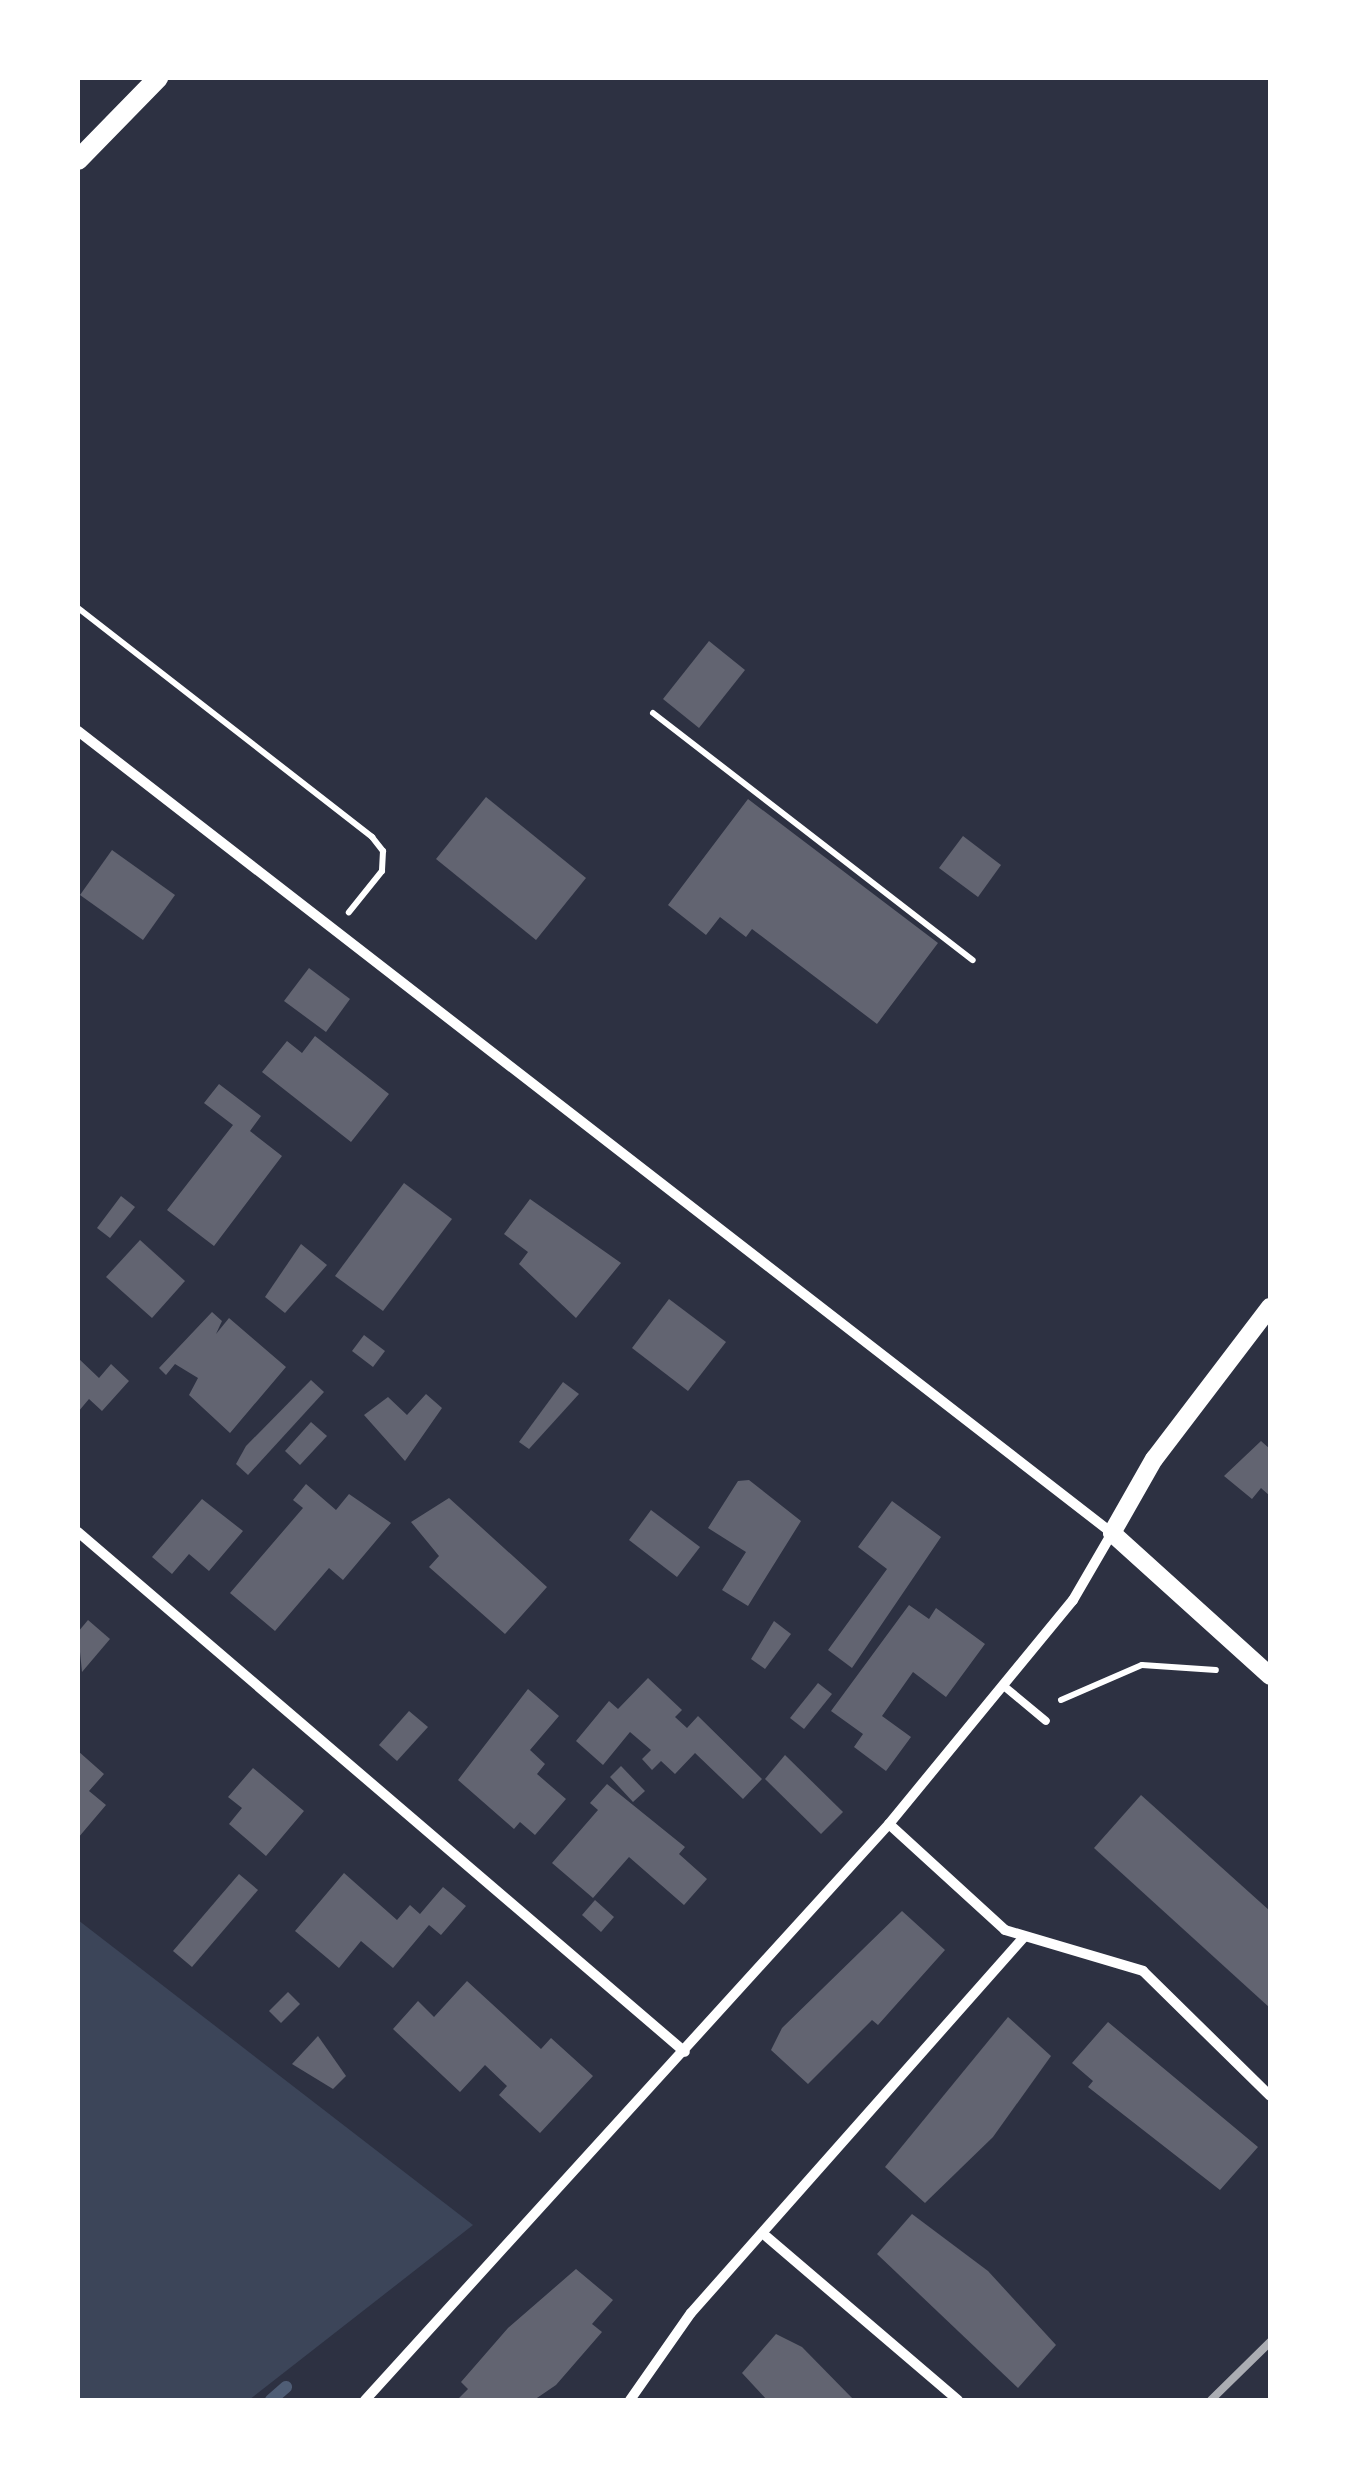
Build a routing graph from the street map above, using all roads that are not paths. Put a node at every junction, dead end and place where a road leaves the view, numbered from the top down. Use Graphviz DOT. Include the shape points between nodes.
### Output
graph roads {
  1 [pos="158,78"];
  2 [pos="78,160"];
  3 [pos="78,731"];
  4 [pos="1270,1307"];
  5 [pos="78,1532"];
  6 [pos="1112,1533"];
  7 [pos="1270,1676"];
  8 [pos="1005,1687"];
  9 [pos="1046,1721"];
  10 [pos="889,1824"];
  11 [pos="1024,1937"];
  12 [pos="686,2052"];
  13 [pos="1270,2096"];
  14 [pos="767,2237"];
  15 [pos="365,2400"];
  16 [pos="630,2400"];
  17 [pos="958,2400"];
  1 -- 2 [label="main road"];
  3 -- 6 [label="street"];
  4 -- 6 [label="street" via="1154,1458"];
  5 -- 12 [label="street"];
  6 -- 7 [label="street"];
  6 -- 8 [label="street"];
  8 -- 9 [label="lane"];
  8 -- 10 [label="street"];
  10 -- 11 [label="street" via="970,1905"];
  10 -- 12 [label="street"];
  11 -- 13 [label="street" via="1142,1970"];
  11 -- 14 [label="street"];
  12 -- 15 [label="street"];
  14 -- 16 [label="street" via="691,2313"];
  14 -- 17 [label="street"];
}
